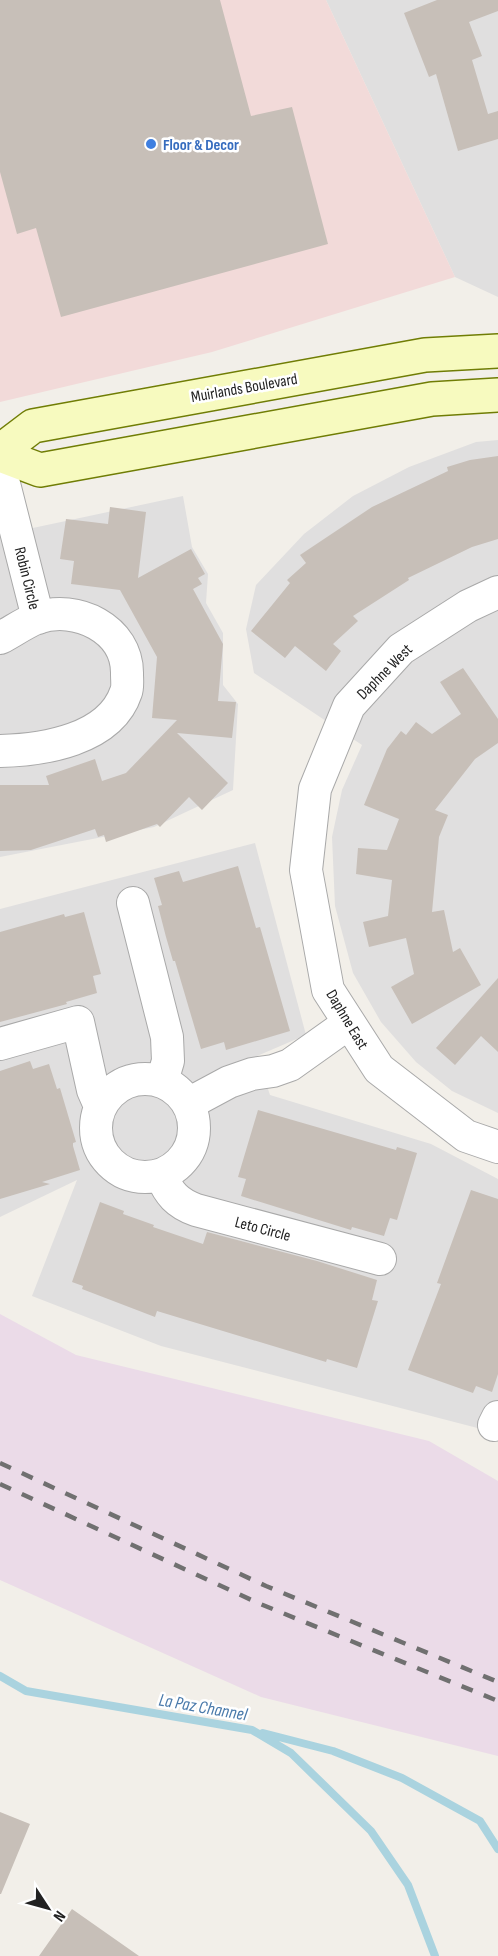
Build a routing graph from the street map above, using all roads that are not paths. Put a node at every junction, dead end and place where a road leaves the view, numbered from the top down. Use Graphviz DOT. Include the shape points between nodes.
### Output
graph roads {
  1 [pos="498,351"];
  2 [pos="498,395"];
  3 [pos="0,453"];
  4 [pos="0,468"];
  5 [pos="498,592"];
  6 [pos="38,618"];
  7 [pos="0,638"];
  8 [pos="0,751"];
  9 [pos="315,789"];
  10 [pos="133,903"];
  11 [pos="349,1023"];
  12 [pos="0,1044"];
  13 [pos="159,1080"];
  14 [pos="188,1104"];
  15 [pos="100,1106"];
  16 [pos="498,1147"];
  17 [pos="161,1175"];
  18 [pos="380,1259"];
  1 -- 3 [label="main road, Muirlands Boulevard" via="425,355 33,426"];
  2 -- 3 [label="main road, Muirlands Boulevard" via="432,399 40,470"];
  4 -- 6 [label="street, Robin Circle"];
  5 -- 9 [label="street, Daphne West" via="468,606 401,649 386,665 349,706"];
  6 -- 7 [label="street, Robin Circle"];
  6 -- 8 [label="street, Robin Circle" via="68,615 88,619 108,630 122,647 127,691 115,712 96,729 56,746"];
  9 -- 11 [label="street, Daphne East" via="306,870 328,990"];
  10 -- 13 [label="street" via="167,1037 168,1061"];
  11 -- 14 [label="street" via="290,1065 229,1082"];
  11 -- 16 [label="street, Daphne East" via="379,1069 466,1136"];
  12 -- 15 [label="street" via="78,1022"];
  13 -- 14 [label="street"];
  13 -- 15 [label="street" via="131,1080 108,1095"];
  14 -- 17 [label="street" via="194,1125 191,1146 184,1158"];
  15 -- 17 [label="street" via="95,1122 96,1139 113,1167 144,1178"];
  17 -- 18 [label="street, Leto Circle" via="174,1198 196,1210"];
}
